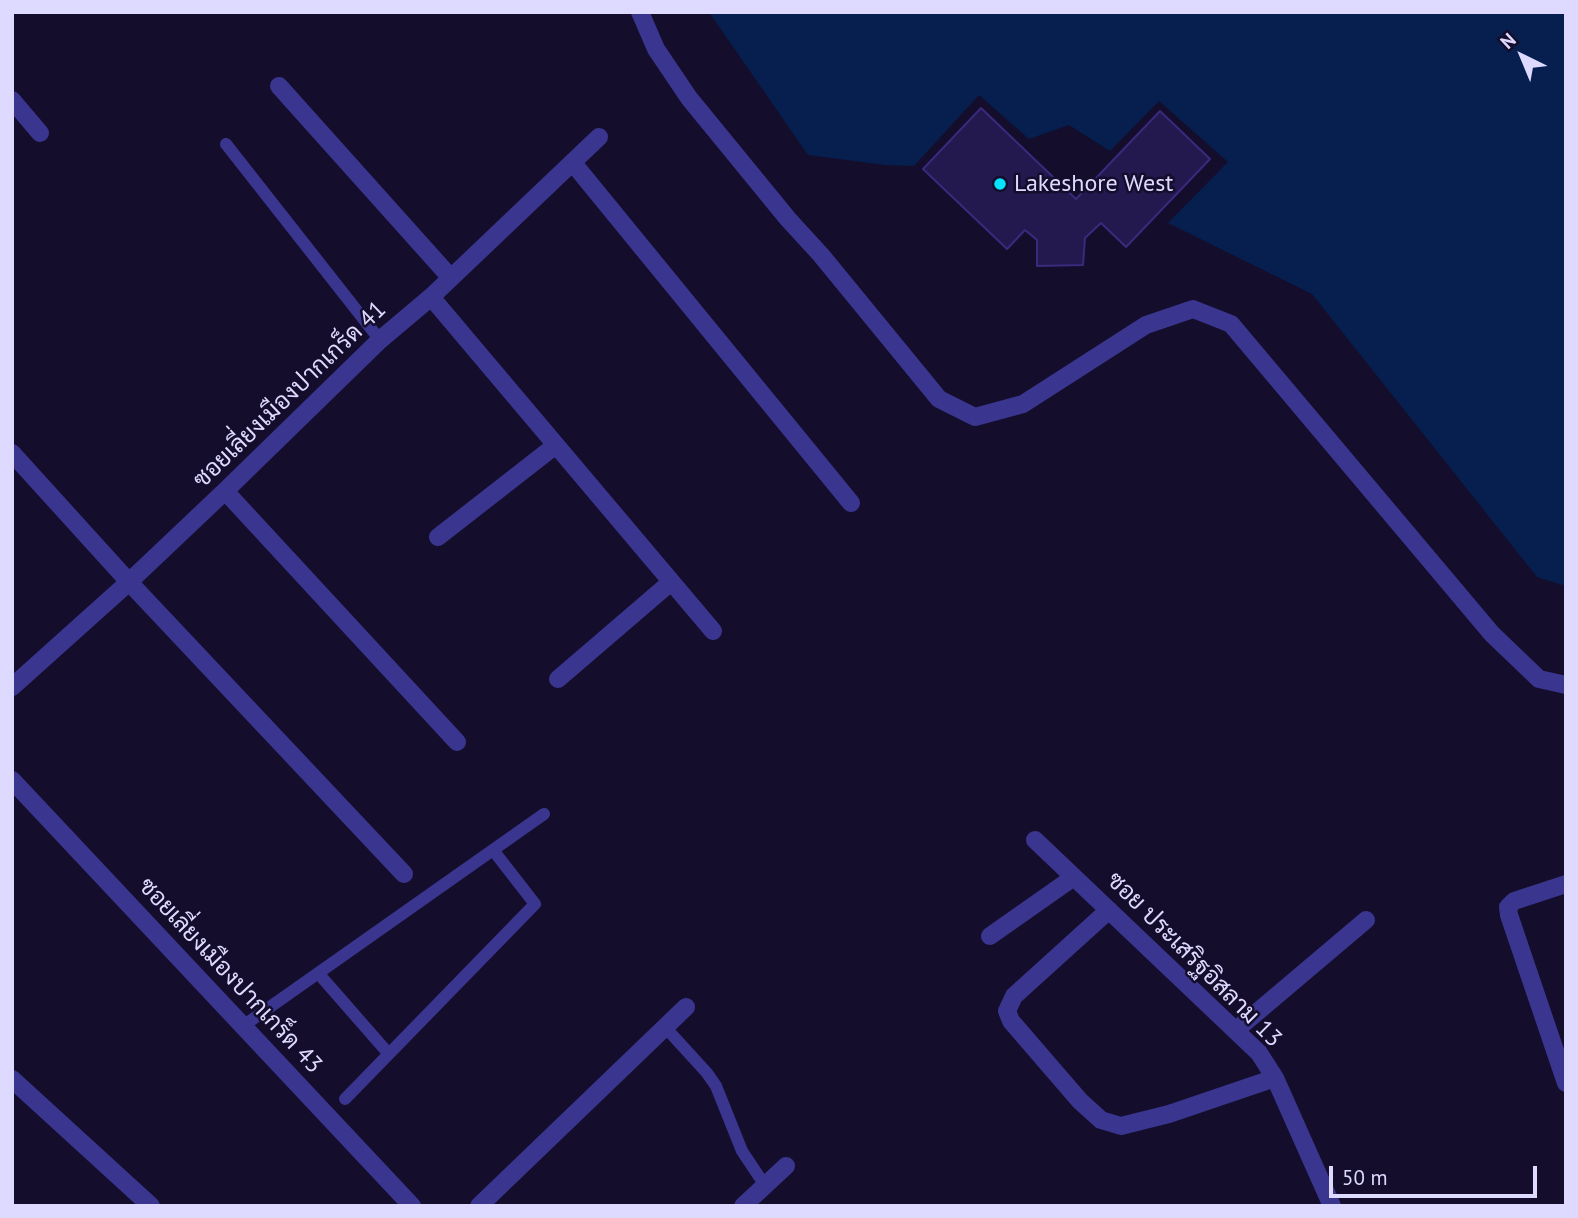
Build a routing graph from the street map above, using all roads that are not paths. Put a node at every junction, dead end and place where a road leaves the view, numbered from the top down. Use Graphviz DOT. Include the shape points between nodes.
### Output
graph roads {
  1 [pos="640,12"];
  2 [pos="279,86"];
  3 [pos="12,100"];
  4 [pos="40,133"];
  5 [pos="599,137"];
  6 [pos="226,144"];
  7 [pos="573,163"];
  8 [pos="451,278"];
  9 [pos="431,297"];
  10 [pos="380,340"];
  11 [pos="556,444"];
  12 [pos="12,453"];
  13 [pos="225,491"];
  14 [pos="851,503"];
  15 [pos="438,537"];
  16 [pos="129,582"];
  17 [pos="671,582"];
  18 [pos="713,632"];
  19 [pos="558,679"];
  20 [pos="1566,685"];
  21 [pos="12,687"];
  22 [pos="457,742"];
  23 [pos="12,780"];
  24 [pos="544,814"];
  25 [pos="1035,840"];
  26 [pos="493,850"];
  27 [pos="404,874"];
  28 [pos="1074,877"];
  29 [pos="1566,884"];
  30 [pos="1109,910"];
  31 [pos="1366,920"];
  32 [pos="990,936"];
  33 [pos="318,974"];
  34 [pos="687,1007"];
  35 [pos="243,1026"];
  36 [pos="665,1027"];
  37 [pos="1236,1030"];
  38 [pos="388,1054"];
  39 [pos="1564,1073"];
  40 [pos="1275,1078"];
  41 [pos="12,1079"];
  42 [pos="345,1099"];
  43 [pos="786,1166"];
  44 [pos="764,1184"];
  45 [pos="151,1206"];
  46 [pos="412,1206"];
  47 [pos="480,1206"];
  48 [pos="743,1206"];
  49 [pos="1332,1206"];
  1 -- 20 [label="street" via="656,48 689,98 939,399 975,417 1023,404 1146,325 1193,309 1231,324 1492,634 1539,679"];
  2 -- 8 [label="street"];
  3 -- 4 [label="street"];
  5 -- 7 [label="street, ซอยเลี่ยงเมืองปากเกร็ด 41"];
  6 -- 10 [label="lane"];
  7 -- 8 [label="street, ซอยเลี่ยงเมืองปากเกร็ด 41"];
  7 -- 14 [label="street"];
  8 -- 9 [label="street, ซอยเลี่ยงเมืองปากเกร็ด 41"];
  9 -- 10 [label="street, ซอยเลี่ยงเมืองปากเกร็ด 41"];
  9 -- 11 [label="street"];
  10 -- 13 [label="street, ซอยเลี่ยงเมืองปากเกร็ด 41"];
  11 -- 15 [label="street"];
  11 -- 17 [label="street"];
  12 -- 16 [label="street"];
  13 -- 16 [label="street, ซอยเลี่ยงเมืองปากเกร็ด 41"];
  13 -- 22 [label="street"];
  16 -- 21 [label="street, ซอยเลี่ยงเมืองปากเกร็ด 41"];
  16 -- 27 [label="street"];
  17 -- 18 [label="street"];
  17 -- 19 [label="street"];
  23 -- 35 [label="street, ซอยเลี่ยงเมืองปากเกร็ด 43"];
  24 -- 26 [label="lane"];
  25 -- 28 [label="street, ซอย ประเสริฐอิสลาม 13"];
  26 -- 33 [label="lane"];
  26 -- 38 [label="lane" via="535,904"];
  28 -- 30 [label="street, ซอย ประเสริฐอิสลาม 13"];
  28 -- 32 [label="street"];
  29 -- 39 [label="street" via="1508,907"];
  30 -- 37 [label="street, ซอย ประเสริฐอิสลาม 13"];
  30 -- 40 [label="street" via="1014,996 1007,1011 1080,1101 1101,1120 1121,1126"];
  31 -- 37 [label="street"];
  33 -- 35 [label="lane"];
  33 -- 38 [label="lane"];
  34 -- 36 [label="street"];
  35 -- 46 [label="street, ซอยเลี่ยงเมืองปากเกร็ด 43"];
  36 -- 44 [label="lane" via="716,1086 742,1151"];
  36 -- 47 [label="street"];
  37 -- 40 [label="street, ซอย ประเสริฐอิสลาม 13"];
  38 -- 42 [label="lane"];
  40 -- 49 [label="street, ซอย ประเสริฐอิสลาม 13"];
  41 -- 45 [label="street"];
  43 -- 44 [label="street"];
  44 -- 48 [label="street"];
}
